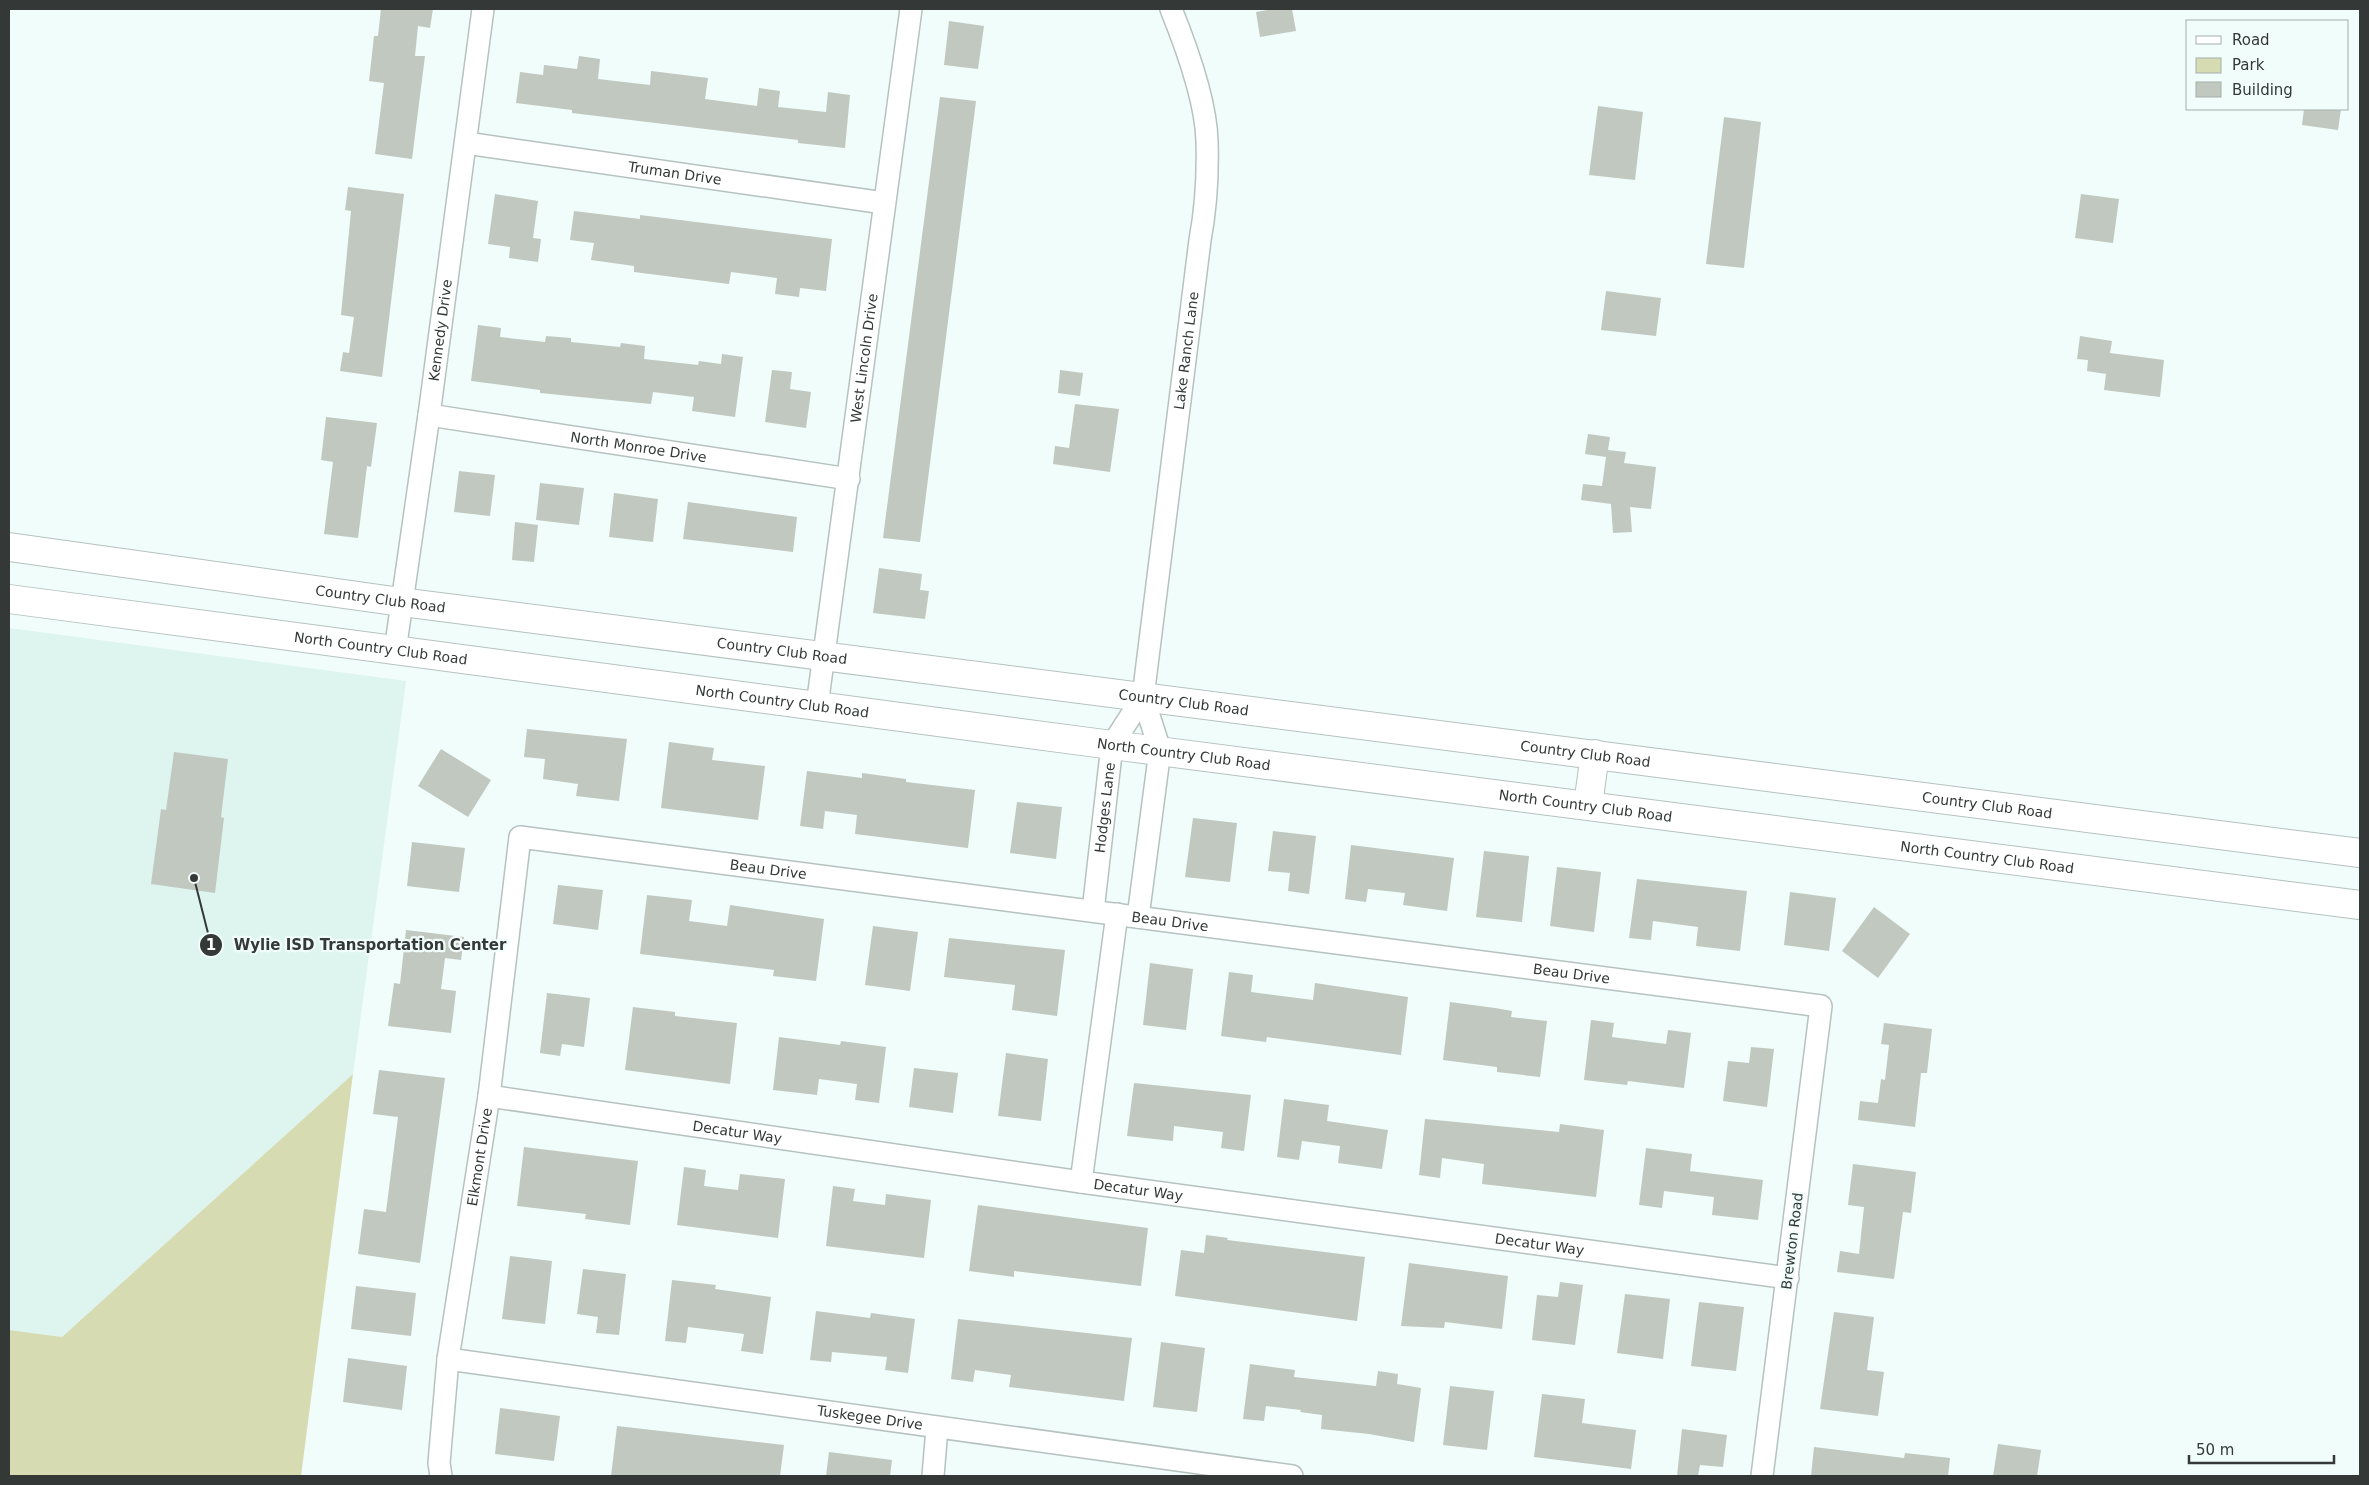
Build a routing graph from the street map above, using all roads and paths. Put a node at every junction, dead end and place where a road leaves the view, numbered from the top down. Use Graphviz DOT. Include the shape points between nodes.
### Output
graph roads {
  1 [pos="483,9"];
  2 [pos="911,9"];
  3 [pos="1171,9"];
  4 [pos="466,142"];
  5 [pos="884,203"];
  6 [pos="429,415"];
  7 [pos="849,479"];
  8 [pos="9,547"];
  9 [pos="9,599"];
  10 [pos="401,602"];
  11 [pos="395,651"];
  12 [pos="825,655"];
  13 [pos="1143,697"];
  14 [pos="817,706"];
  15 [pos="1112,745"];
  16 [pos="1160,750"];
  17 [pos="1594,754"];
  18 [pos="1588,805"];
  19 [pos="520,837"];
  20 [pos="2360,853"];
  21 [pos="2360,905"];
  22 [pos="1093,911"];
  23 [pos="1116,914"];
  24 [pos="1138,917"];
  25 [pos="1821,1006"];
  26 [pos="489,1096"];
  27 [pos="1082,1182"];
  28 [pos="1788,1278"];
  29 [pos="448,1359"];
  30 [pos="937,1428"];
  31 [pos="1256,1474"];
  32 [pos="441,1476"];
  33 [pos="933,1476"];
  34 [pos="1292,1476"];
  35 [pos="1762,1476"];
  1 -- 4 [label="street, Kennedy Drive"];
  2 -- 5 [label="street, West Lincoln Drive"];
  3 -- 13 [label="street, Lake Ranch Lane" via="1186,46 1207,140 1205,210"];
  4 -- 5 [label="street, Truman Drive"];
  4 -- 6 [label="street, Kennedy Drive"];
  5 -- 7 [label="street, West Lincoln Drive"];
  6 -- 7 [label="street, North Monroe Drive"];
  6 -- 10 [label="street, Kennedy Drive"];
  7 -- 12 [label="street, West Lincoln Drive"];
  8 -- 10 [label="main road, Country Club Road"];
  9 -- 11 [label="main road, North Country Club Road"];
  10 -- 11 [label="street, Kennedy Drive"];
  10 -- 12 [label="main road, Country Club Road"];
  11 -- 14 [label="main road, North Country Club Road"];
  12 -- 13 [label="main road, Country Club Road"];
  12 -- 14 [label="street, West Lincoln Drive"];
  13 -- 15 [label="street, Hodges Lane"];
  13 -- 16 [label="street"];
  13 -- 17 [label="main road, Country Club Road"];
  14 -- 15 [label="main road, North Country Club Road"];
  15 -- 16 [label="main road, North Country Club Road"];
  15 -- 22 [label="street, Hodges Lane"];
  16 -- 18 [label="main road, North Country Club Road"];
  16 -- 24 [label="street"];
  17 -- 18 [label="main road"];
  17 -- 20 [label="main road, Country Club Road"];
  18 -- 21 [label="main road, North Country Club Road"];
  19 -- 22 [label="street, Beau Drive"];
  19 -- 26 [label="street, Elkmont Drive"];
  22 -- 23 [label="street, Beau Drive"];
  23 -- 24 [label="street, Beau Drive"];
  23 -- 27 [label="street"];
  24 -- 25 [label="street, Beau Drive"];
  25 -- 28 [label="street, Brewton Road"];
  26 -- 27 [label="street, Decatur Way"];
  26 -- 29 [label="street, Elkmont Drive"];
  27 -- 28 [label="street, Decatur Way"];
  28 -- 35 [label="street, Brewton Road"];
  29 -- 30 [label="street, Tuskegee Drive"];
  29 -- 32 [label="street, Elkmont Drive" via="438,1463"];
  30 -- 31 [label="street, Tuskegee Drive"];
  30 -- 33 [label="street"];
  31 -- 34 [label="street, Tuskegee Drive"];
}
